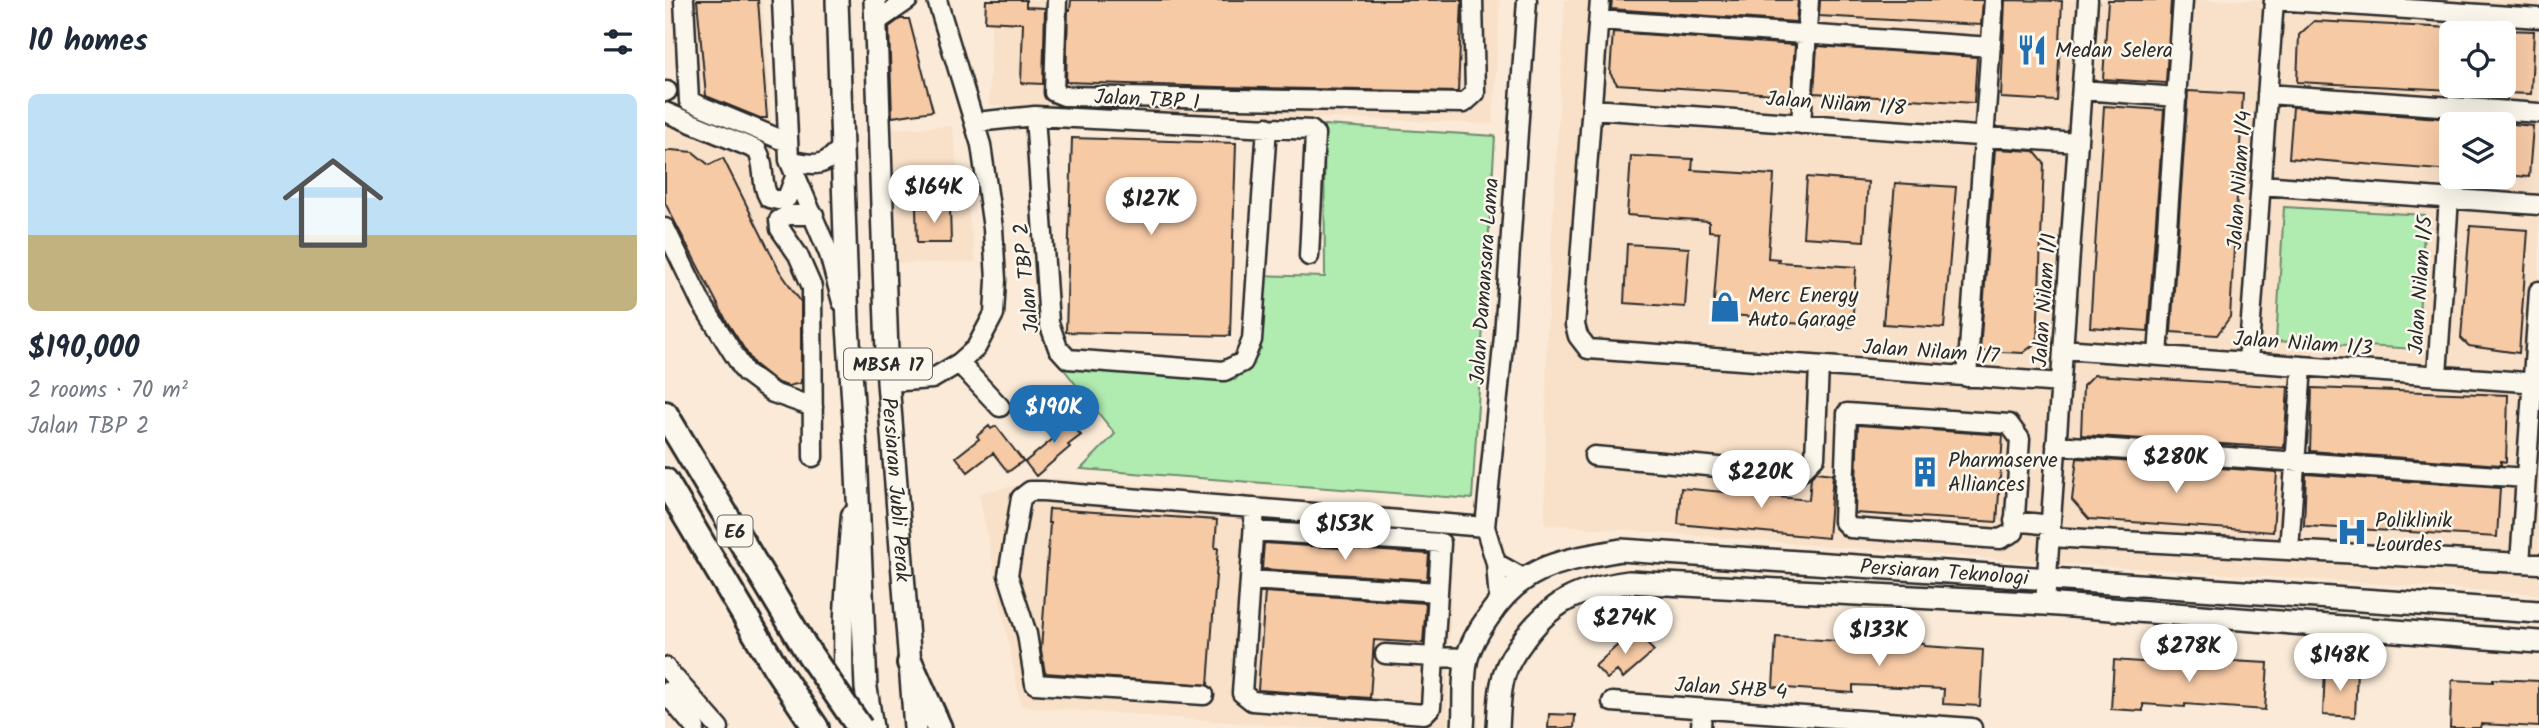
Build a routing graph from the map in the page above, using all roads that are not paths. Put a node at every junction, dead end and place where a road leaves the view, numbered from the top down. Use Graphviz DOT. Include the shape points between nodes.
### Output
graph roads {
  1 [pos="684,0"];
  2 [pos="782,0"];
  3 [pos="837,0"];
  4 [pos="875,0"];
  5 [pos="908,0"];
  6 [pos="937,0"];
  7 [pos="1057,0"];
  8 [pos="1473,0"];
  9 [pos="1527,0"];
  10 [pos="1600,0"];
  11 [pos="1809,0"];
  12 [pos="1994,0"];
  13 [pos="2088,0"];
  14 [pos="2183,0"];
  15 [pos="2275,0"];
  16 [pos="2539,18"];
  17 [pos="1599,20"];
  18 [pos="876,22"];
  19 [pos="1807,34"];
  20 [pos="1990,47"];
  21 [pos="2082,90"];
  22 [pos="2267,94"];
  23 [pos="2176,97"];
  24 [pos="1592,109"];
  25 [pos="665,112"];
  26 [pos="2539,113"];
  27 [pos="1035,116"];
  28 [pos="976,122"];
  29 [pos="1801,124"];
  30 [pos="1267,127"];
  31 [pos="1984,137"];
  32 [pos="2078,143"];
  33 [pos="843,146"];
  34 [pos="790,160"];
  35 [pos="2261,185"];
  36 [pos="2449,198"];
  37 [pos="2539,205"];
  38 [pos="814,215"];
  39 [pos="665,228"];
  40 [pos="1309,256"];
  41 [pos="2539,291"];
  42 [pos="848,325"];
  43 [pos="2063,349"];
  44 [pos="2158,356"];
  45 [pos="2248,362"];
  46 [pos="959,363"];
  47 [pos="1819,366"];
  48 [pos="2302,366"];
  49 [pos="2437,376"];
  50 [pos="1967,377"];
  51 [pos="888,382"];
  52 [pos="2536,382"];
  53 [pos="2061,383"];
  54 [pos="813,407"];
  55 [pos="1000,407"];
  56 [pos="665,414"];
  57 [pos="2056,445"];
  58 [pos="856,450"];
  59 [pos="1594,456"];
  60 [pos="813,457"];
  61 [pos="2295,461"];
  62 [pos="2526,478"];
  63 [pos="665,481"];
  64 [pos="1255,508"];
  65 [pos="2014,521"];
  66 [pos="1442,524"];
  67 [pos="1485,527"];
  68 [pos="1254,531"];
  69 [pos="2050,531"];
  70 [pos="1441,543"];
  71 [pos="2289,550"];
  72 [pos="1496,563"];
  73 [pos="2520,563"];
  74 [pos="2539,564"];
  75 [pos="1523,578"];
  76 [pos="2047,578"];
  77 [pos="1250,580"];
  78 [pos="1438,592"];
  79 [pos="1499,602"];
  80 [pos="2045,604"];
  81 [pos="2539,612"];
  82 [pos="2539,642"];
  83 [pos="1385,654"];
  84 [pos="1434,657"];
  85 [pos="1467,658"];
  86 [pos="910,663"];
  87 [pos="665,667"];
  88 [pos="665,692"];
  89 [pos="1204,695"];
  90 [pos="1612,702"];
  91 [pos="1702,709"];
  92 [pos="695,728"];
  93 [pos="719,728"];
  94 [pos="817,728"];
  95 [pos="848,728"];
  96 [pos="860,728"];
  97 [pos="871,728"];
  98 [pos="915,728"];
  99 [pos="939,728"];
  100 [pos="1464,728"];
  101 [pos="1498,728"];
  102 [pos="1700,728"];
  103 [pos="1972,728"];
  1 -- 34 [label="street" via="689,100"];
  2 -- 34 [label="street"];
  3 -- 33 [label="main road, Persiaran Jubli Perak / MBSA 17"];
  4 -- 18 [label="main road, Persiaran Jubli Perak / MBSA 17"];
  5 -- 18 [label="street"];
  6 -- 28 [label="street"];
  7 -- 8 [label="street" via="1054,92 1063,96 1464,103 1475,93"];
  9 -- 67 [label="street, Jalan Damansara Lama" via="1504,336"];
  10 -- 17 [label="street"];
  11 -- 19 [label="street"];
  12 -- 20 [label="street"];
  13 -- 21 [label="street, Jalan Nilam 1/1"];
  14 -- 23 [label="street"];
  15 -- 16 [label="street"];
  15 -- 22 [label="street, Jalan Nilam 1/4"];
  17 -- 19 [label="street"];
  17 -- 24 [label="street"];
  18 -- 51 [label="main road, Persiaran Jubli Perak / MBSA 17"];
  19 -- 20 [label="street"];
  19 -- 29 [label="street"];
  20 -- 31 [label="street"];
  21 -- 23 [label="street"];
  21 -- 32 [label="street, Jalan Nilam 1/1"];
  22 -- 26 [label="street"];
  22 -- 35 [label="street, Jalan Nilam 1/4"];
  23 -- 44 [label="street"];
  24 -- 29 [label="street, Jalan Nilam 1/8"];
  24 -- 47 [label="street, Jalan Nilam 1/7" via="1575,324 1588,349"];
  25 -- 34 [label="street" via="757,150 769,198 787,198"];
  27 -- 28 [label="street, Jalan TBP 1"];
  27 -- 30 [label="street, Jalan TBP 1"];
  27 -- 30 [label="street, Jalan TBP 2" via="1049,323 1058,348 1068,359 1224,371 1243,362 1252,340"];
  28 -- 46 [label="street" via="993,228 996,280 990,323 976,348"];
  29 -- 31 [label="street, Jalan Nilam 1/8"];
  30 -- 40 [label="street, Jalan TBP 1" via="1315,134"];
  31 -- 32 [label="street, Jalan Nilam 1/8"];
  31 -- 50 [label="street"];
  32 -- 43 [label="street, Jalan Nilam 1/1"];
  33 -- 34 [label="street" via="822,165"];
  33 -- 42 [label="main road, Persiaran Jubli Perak / MBSA 17"];
  34 -- 38 [label="street"];
  35 -- 36 [label="street"];
  35 -- 45 [label="street, Jalan Nilam 1/4"];
  36 -- 37 [label="street"];
  36 -- 49 [label="street, Jalan Nilam 1/5"];
  38 -- 42 [label="street"];
  38 -- 54 [label="street" via="788,215 779,220 779,229 812,287"];
  39 -- 54 [label="street" via="701,302 745,372 773,393"];
  41 -- 52 [label="street"];
  42 -- 58 [label="main road, Persiaran Jubli Perak / MBSA 17"];
  43 -- 44 [label="street, Jalan Nilam 1/3"];
  43 -- 53 [label="street, Jalan Nilam 1/1"];
  44 -- 45 [label="street, Jalan Nilam 1/3"];
  45 -- 48 [label="street, Jalan Nilam 1/3"];
  46 -- 51 [label="street" via="932,379"];
  46 -- 55 [label="street"];
  47 -- 50 [label="street, Jalan Nilam 1/7"];
  47 -- 59 [label="street" via="1815,457 1798,474"];
  48 -- 49 [label="street, Jalan Nilam 1/3"];
  48 -- 61 [label="street"];
  49 -- 52 [label="street, Jalan Nilam 1/3"];
  50 -- 53 [label="street, Jalan Nilam 1/7"];
  51 -- 86 [label="main road, Persiaran Jubli Perak / MBSA 17"];
  52 -- 62 [label="street"];
  53 -- 57 [label="street, Jalan Nilam 1/1"];
  54 -- 60 [label="street"];
  56 -- 96 [label="highway, E6, bridge" via="806,649"];
  57 -- 61 [label="street"];
  57 -- 69 [label="street, Jalan Nilam 1/1"];
  58 -- 95 [label="street" via="843,679"];
  58 -- 97 [label="main road, Persiaran Jubli Perak / MBSA 17"];
  61 -- 62 [label="street"];
  61 -- 71 [label="street"];
  62 -- 73 [label="street"];
  63 -- 94 [label="highway, E6"];
  64 -- 66 [label="street"];
  64 -- 68 [label="street"];
  64 -- 89 [label="street" via="1043,491 1030,491 1021,498 1008,575 1027,634 1035,684"];
  65 -- 65 [label="street" via="2014,533 2000,539 1850,528 1843,521 1847,413 2008,424 2020,439"];
  65 -- 69 [label="street"];
  66 -- 67 [label="street"];
  66 -- 70 [label="street"];
  67 -- 72 [label="street, Jalan Damansara Lama"];
  68 -- 70 [label="street"];
  68 -- 77 [label="street"];
  69 -- 71 [label="street"];
  69 -- 76 [label="street, Jalan Nilam 1/1"];
  70 -- 78 [label="street"];
  71 -- 73 [label="street"];
  72 -- 75 [label="street"];
  72 -- 79 [label="street, Jalan Damansara Lama"];
  73 -- 74 [label="street"];
  75 -- 76 [label="main road, Persiaran Teknologi" via="1574,559 1621,550"];
  75 -- 79 [label="main road, Persiaran Teknologi"];
  76 -- 80 [label="street, Jalan Nilam 1/1"];
  76 -- 81 [label="main road, Persiaran Teknologi"];
  77 -- 78 [label="street"];
  77 -- 84 [label="street" via="1242,693 1252,701 1424,714 1431,707"];
  78 -- 84 [label="street"];
  79 -- 85 [label="main road, Persiaran Teknologi"];
  80 -- 82 [label="main road, Persiaran Teknologi"];
  80 -- 101 [label="main road, Persiaran Teknologi" via="1629,582 1595,587 1558,603 1523,639 1502,683"];
  83 -- 84 [label="street"];
  84 -- 85 [label="street"];
  85 -- 100 [label="main road, Persiaran Teknologi"];
  86 -- 98 [label="main road, Persiaran Jubli Perak / MBSA 17"];
  86 -- 99 [label="highway"];
  87 -- 93 [label="street"];
  88 -- 92 [label="street"];
  90 -- 91 [label="street, Jalan SHB 4"];
  91 -- 102 [label="street"];
  91 -- 103 [label="street, Jalan SHB 4"];
}
